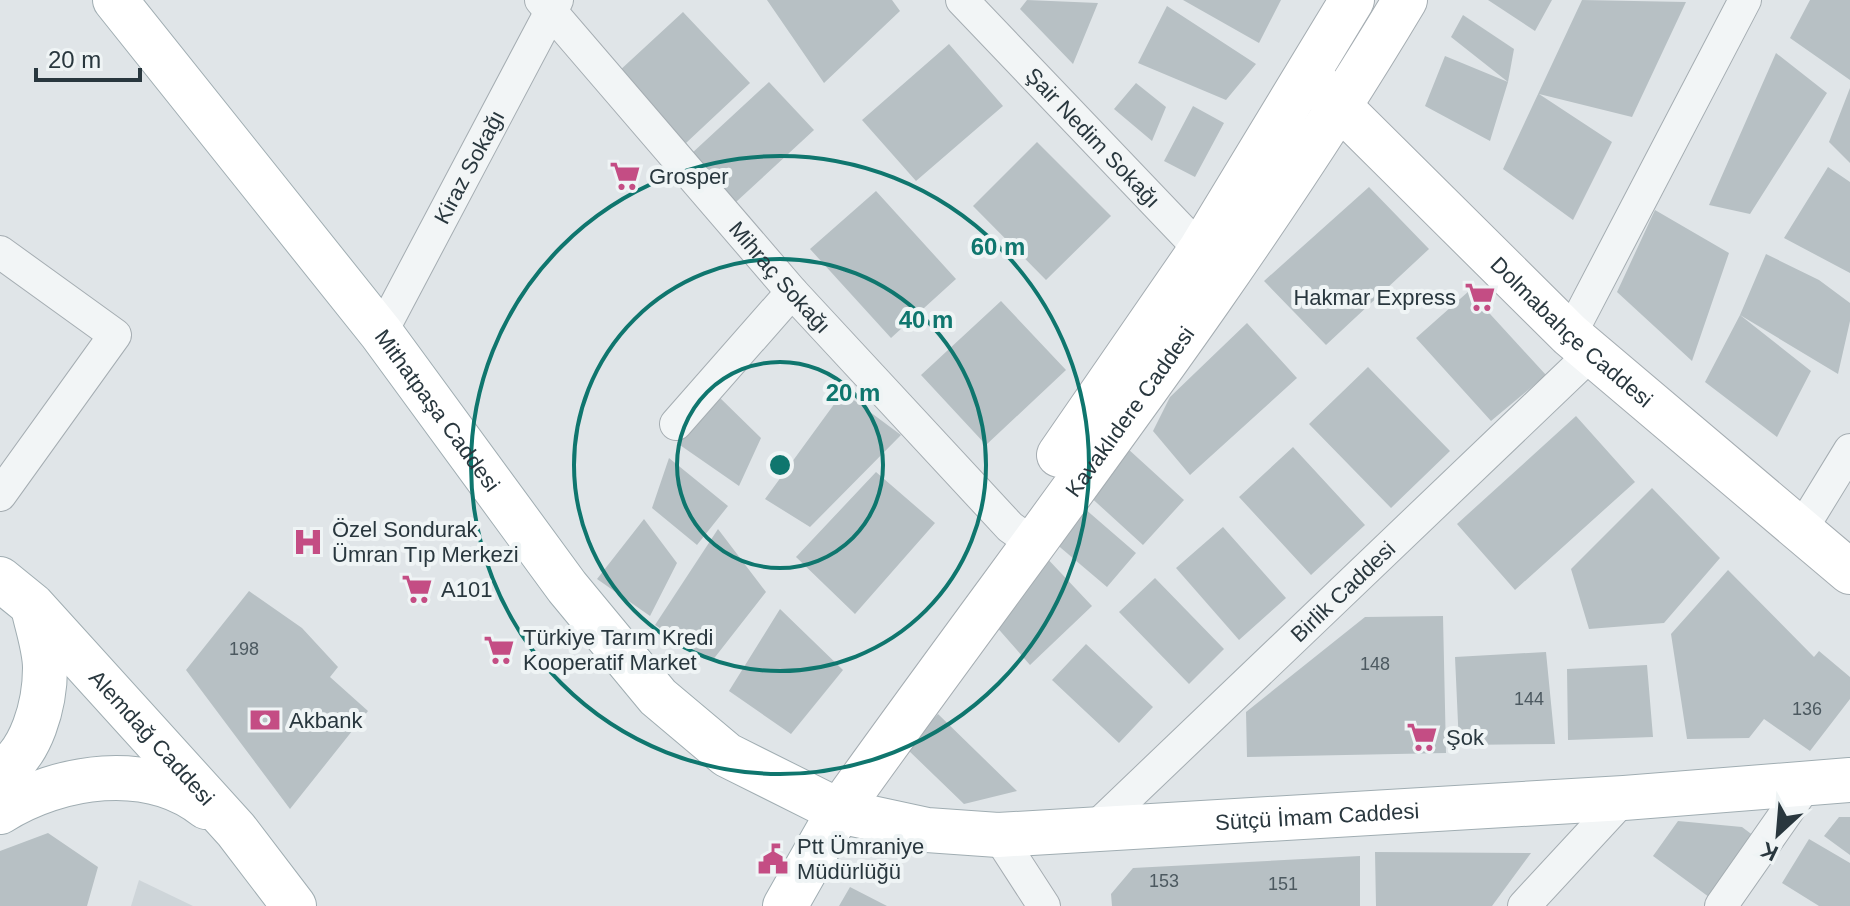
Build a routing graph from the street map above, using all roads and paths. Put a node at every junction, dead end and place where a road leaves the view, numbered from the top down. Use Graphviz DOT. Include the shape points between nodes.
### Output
graph roads {
  1 [pos="115,0"];
  2 [pos="1352,0"];
  3 [pos="1405,0"];
  4 [pos="1745,0"];
  5 [pos="549,4"];
  6 [pos="976,6"];
  7 [pos="1307,76"];
  8 [pos="1341,107"];
  9 [pos="0,252"];
  10 [pos="1213,263"];
  11 [pos="792,292"];
  12 [pos="381,333"];
  13 [pos="1580,344"];
  14 [pos="676,424"];
  15 [pos="1850,450"];
  16 [pos="0,495"];
  17 [pos="1801,530"];
  18 [pos="1021,535"];
  19 [pos="1850,572"];
  20 [pos="16,592"];
  21 [pos="0,773"];
  22 [pos="1850,780"];
  23 [pos="1805,786"];
  24 [pos="791,788"];
  25 [pos="1624,798"];
  26 [pos="839,811"];
  27 [pos="0,812"];
  28 [pos="1094,829"];
  29 [pos="236,830"];
  30 [pos="998,835"];
  31 [pos="294,906"];
  32 [pos="785,906"];
  33 [pos="1044,906"];
  34 [pos="1524,906"];
  35 [pos="1721,906"];
  1 -- 12 [label="main road, Mithatpaşa Caddesi"];
  2 -- 7 [label="main road, Kavaklıdere Caddesi"];
  3 -- 8 [label="main road, Kavaklıdere Caddesi"];
  4 -- 13 [label="street, Birlik Caddesi"];
  5 -- 11 [label="street, Mihraç Sokağı"];
  5 -- 12 [label="street, Kiraz Sokağı"];
  6 -- 10 [label="street, Şair Nedim Sokağı"];
  7 -- 8 [label="main road, Dolmabahçe Caddesi"];
  7 -- 10 [label="main road, Kavaklıdere Caddesi"];
  8 -- 10 [label="main road, Kavaklıdere Caddesi"];
  8 -- 13 [label="main road, Dolmabahçe Caddesi"];
  9 -- 16 [label="street" via="115,335"];
  10 -- 18 [label="main road, Kavaklıdere Caddesi"];
  11 -- 14 [label="street"];
  11 -- 18 [label="street, Mihraç Sokağı"];
  12 -- 24 [label="main road, Mithatpaşa Caddesi" via="567,587 658,697 727,755"];
  13 -- 17 [label="main road, Dolmabahçe Caddesi"];
  13 -- 28 [label="street, Birlik Caddesi"];
  15 -- 17 [label="street"];
  17 -- 19 [label="main road, Dolmabahçe Caddesi"];
  18 -- 24 [label="main road, Kavaklıdere Caddesi" via="837,772 812,786"];
  18 -- 26 [label="main road, Kavaklıdere Caddesi"];
  20 -- 21 [label="main road" via="45,667 36,727"];
  20 -- 29 [label="main road, Alemdağ Caddesi"];
  22 -- 23 [label="main road, Sütçü İmam Caddesi"];
  23 -- 25 [label="main road, Sütçü İmam Caddesi"];
  23 -- 35 [label="street"];
  24 -- 26 [label="main road, Sütçü İmam Caddesi"];
  25 -- 28 [label="main road, Sütçü İmam Caddesi"];
  25 -- 34 [label="street"];
  26 -- 30 [label="main road, Sütçü İmam Caddesi" via="927,830"];
  26 -- 32 [label="main road, Kavaklıdere Caddesi"];
  27 -- 29 [label="main road" via="25,797 83,779 131,779 186,791"];
  28 -- 30 [label="main road, Sütçü İmam Caddesi"];
  29 -- 31 [label="main road, Alemdağ Caddesi"];
  30 -- 33 [label="street"];
}
